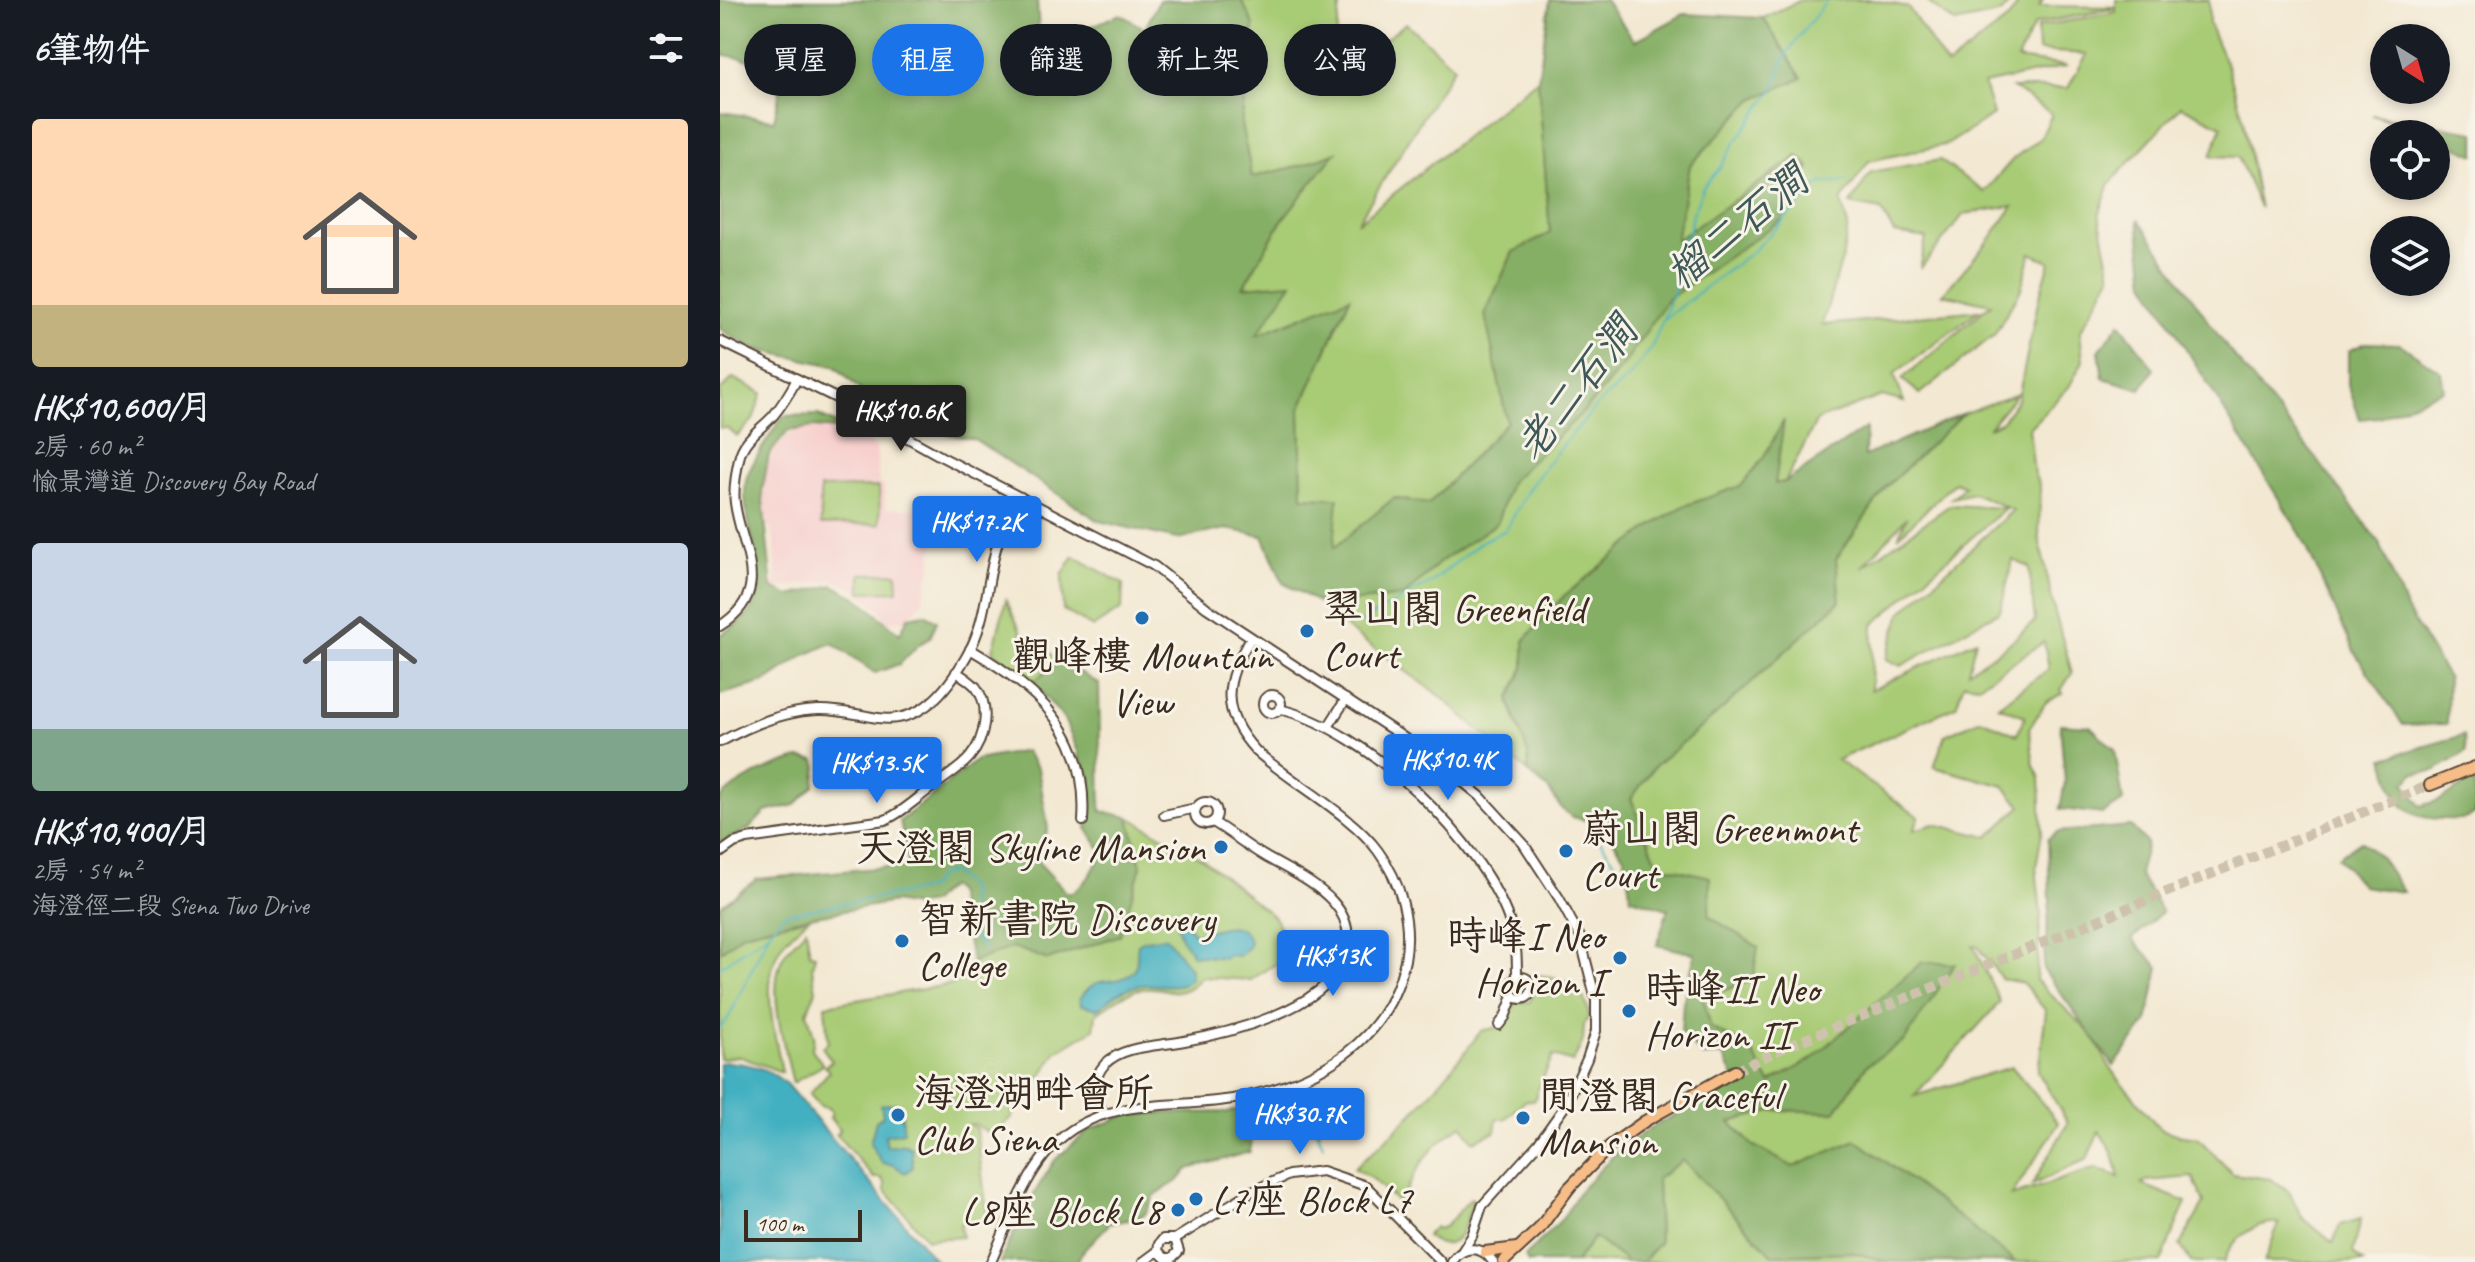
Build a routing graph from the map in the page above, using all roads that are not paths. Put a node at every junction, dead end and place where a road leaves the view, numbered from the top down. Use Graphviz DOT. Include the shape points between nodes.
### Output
graph roads {
  1 [pos="720,341"];
  2 [pos="797,379"];
  3 [pos="1021,497"];
  4 [pos="720,626"];
  5 [pos="1251,638"];
  6 [pos="970,649"];
  7 [pos="956,672"];
  8 [pos="1346,699"];
  9 [pos="1279,709"];
  10 [pos="1328,727"];
  11 [pos="720,742"];
  12 [pos="2475,767"];
  13 [pos="2430,785"];
  14 [pos="1196,808"];
  15 [pos="1164,815"];
  16 [pos="1083,821"];
  17 [pos="1213,822"];
  18 [pos="720,853"];
  19 [pos="1517,977"];
  20 [pos="1513,996"];
  21 [pos="1499,1025"];
  22 [pos="1735,1071"];
  23 [pos="1103,1115"];
  24 [pos="1476,1228"];
  25 [pos="1175,1239"];
  26 [pos="1519,1247"];
  27 [pos="1158,1251"];
  28 [pos="1483,1251"];
  29 [pos="1461,1252"];
  30 [pos="1172,1260"];
  31 [pos="1438,1260"];
  32 [pos="991,1262"];
  33 [pos="1143,1262"];
  34 [pos="1452,1262"];
  35 [pos="1493,1262"];
  36 [pos="1503,1262"];
  1 -- 2 [label="street"];
  2 -- 3 [label="street"];
  2 -- 4 [label="street" via="740,456 734,499 751,583 741,608"];
  3 -- 5 [label="street" via="1154,566"];
  3 -- 6 [label="street" via="998,540 987,602"];
  5 -- 8 [label="street"];
  5 -- 23 [label="street" via="1233,666 1229,690 1234,718 1256,751 1357,829 1393,875 1407,941 1394,997 1376,1027 1354,1047 1304,1078 1238,1098 1139,1106"];
  6 -- 7 [label="street"];
  6 -- 16 [label="street" via="1009,672 1058,719 1080,775"];
  7 -- 11 [label="street" via="934,701 908,716 885,719 810,710 764,722"];
  7 -- 18 [label="street" via="979,692 985,715 979,743 958,768 885,820 747,839"];
  8 -- 10 [label="street"];
  8 -- 24 [label="street" via="1446,768 1505,821 1567,910 1588,961 1598,1015 1582,1072 1553,1125 1482,1206"];
  9 -- 10 [label="street"];
  10 -- 19 [label="street" via="1408,784 1461,841 1506,913"];
  12 -- 13 [label="main road"];
  14 -- 15 [label="street"];
  14 -- 17 [label="street" via="1200,823"];
  14 -- 17 [label="street" via="1212,804 1218,813"];
  17 -- 23 [label="street" via="1329,898 1346,928 1343,962 1312,994 1265,1019 1112,1058 1095,1083"];
  19 -- 20 [label="street" via="1510,986"];
  19 -- 20 [label="street" via="1527,979 1531,991 1523,998"];
  20 -- 21 [label="street"];
  22 -- 26 [label="main road" via="1610,1146"];
  23 -- 32 [label="street" via="1069,1131 1039,1164"];
  24 -- 28 [label="street"];
  24 -- 29 [label="street"];
  25 -- 27 [label="street" via="1163,1239"];
  25 -- 30 [label="street" via="1179,1251"];
  25 -- 31 [label="street" via="1252,1191 1289,1175 1322,1171 1366,1186"];
  26 -- 28 [label="main road"];
  26 -- 36 [label="main road"];
  27 -- 30 [label="street"];
  27 -- 33 [label="street"];
  28 -- 29 [label="street"];
  28 -- 35 [label="street"];
  29 -- 31 [label="street"];
  29 -- 34 [label="street"];
}
